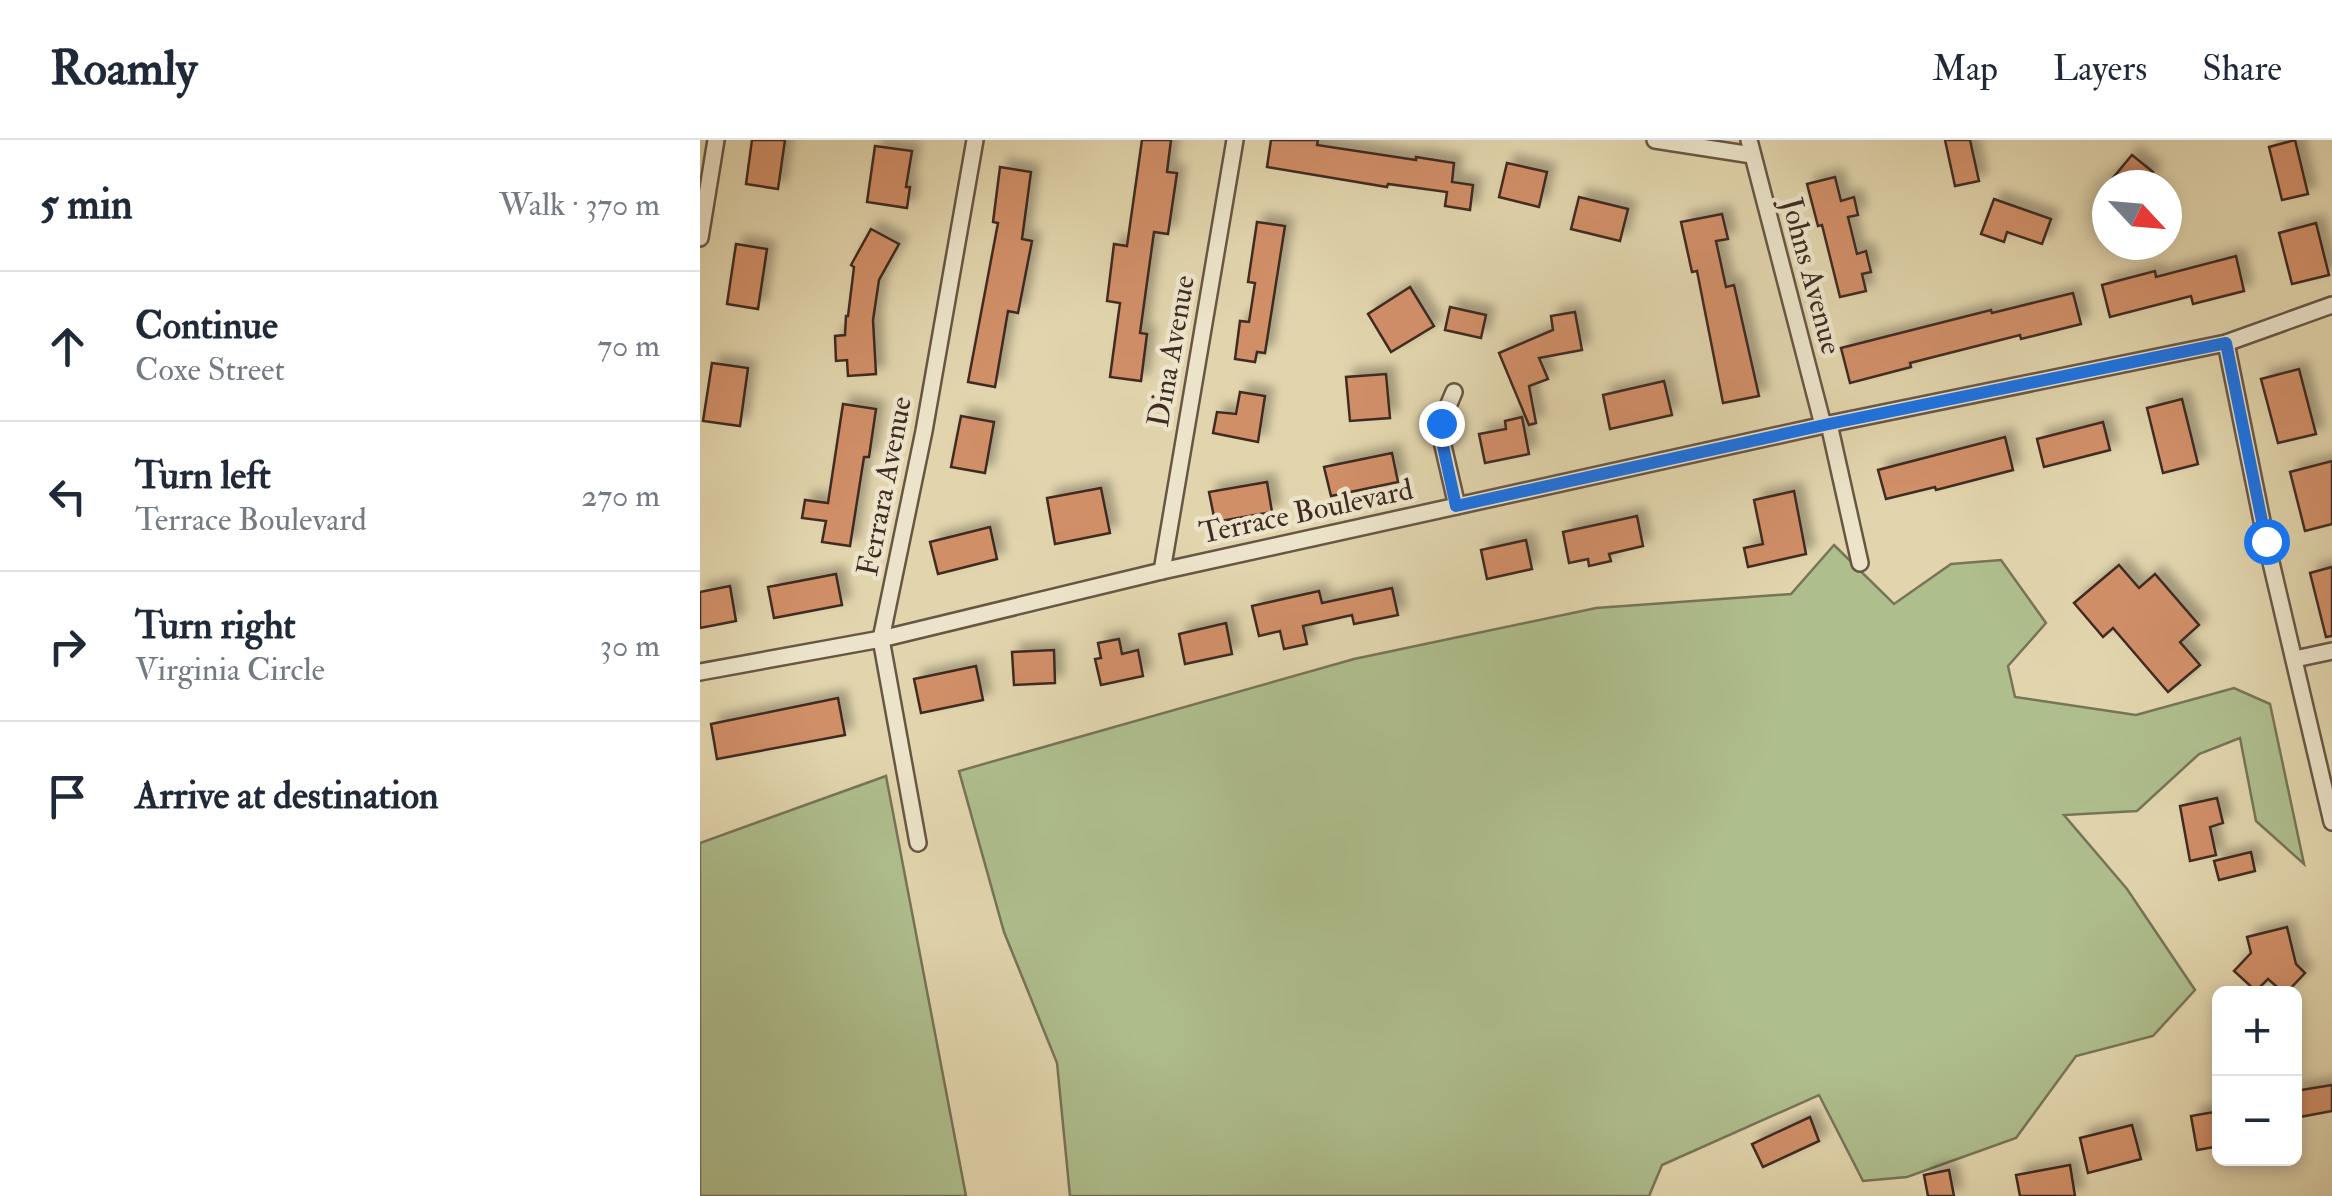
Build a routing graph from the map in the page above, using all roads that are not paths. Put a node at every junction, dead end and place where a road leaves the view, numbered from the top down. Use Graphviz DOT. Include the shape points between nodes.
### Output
graph roads {
  1 [pos="716,140"];
  2 [pos="975,140"];
  3 [pos="1235,140"];
  4 [pos="1655,140"];
  5 [pos="1750,148"];
  6 [pos="700,238"];
  7 [pos="2332,305"];
  8 [pos="2226,343"];
  9 [pos="1454,392"];
  10 [pos="1826,424"];
  11 [pos="1456,506"];
  12 [pos="1860,563"];
  13 [pos="1162,571"];
  14 [pos="881,639"];
  15 [pos="2332,651"];
  16 [pos="2295,659"];
  17 [pos="700,672"];
  18 [pos="2332,822"];
  19 [pos="918,843"];
  1 -- 6 [label="street"];
  2 -- 14 [label="street, Ferrara Avenue"];
  3 -- 13 [label="street, Dina Avenue"];
  4 -- 5 [label="street"];
  5 -- 10 [label="street, Johns Avenue"];
  7 -- 8 [label="street, Terrace Boulevard"];
  8 -- 10 [label="street, Terrace Boulevard"];
  8 -- 16 [label="street"];
  9 -- 11 [label="street" via="1441,437"];
  10 -- 11 [label="street, Terrace Boulevard"];
  10 -- 12 [label="street, Johns Avenue"];
  11 -- 13 [label="street, Terrace Boulevard"];
  13 -- 14 [label="street, Terrace Boulevard"];
  14 -- 17 [label="street, Terrace Boulevard"];
  14 -- 19 [label="street, Ferrara Avenue"];
  15 -- 16 [label="street"];
  16 -- 18 [label="street"];
}
